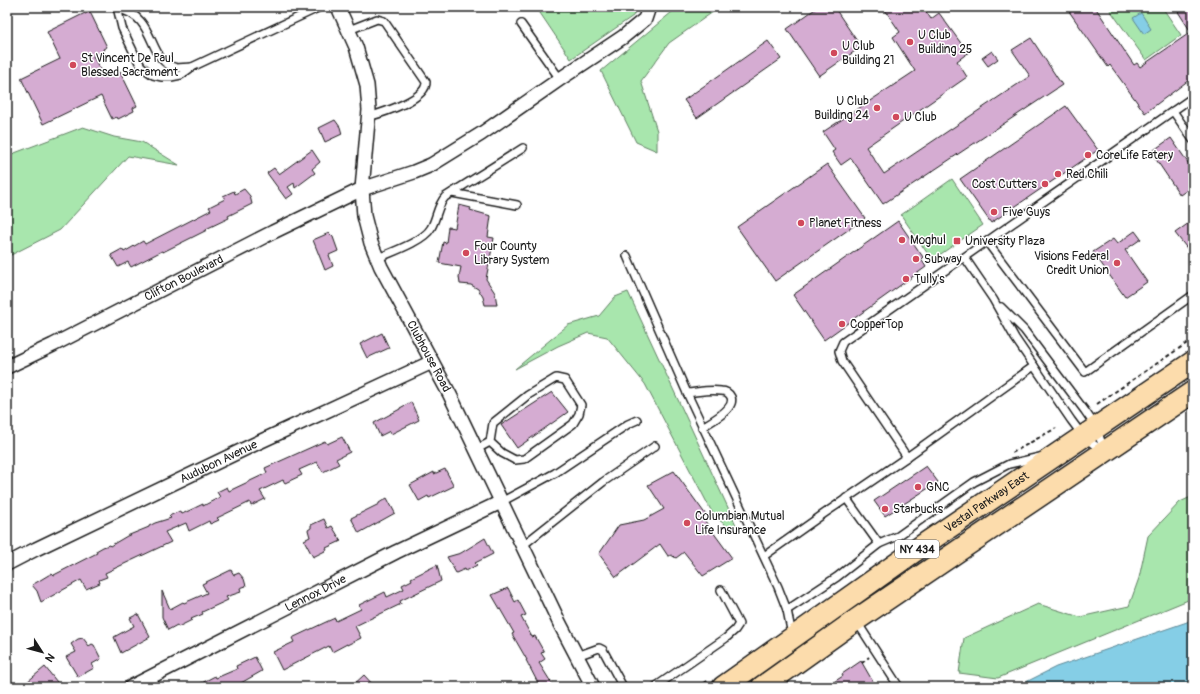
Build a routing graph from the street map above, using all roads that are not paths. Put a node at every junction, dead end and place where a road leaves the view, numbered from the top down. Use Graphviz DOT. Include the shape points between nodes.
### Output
graph roads {
  1 [pos="320,7"];
  2 [pos="338,7"];
  3 [pos="649,7"];
  4 [pos="118,8"];
  5 [pos="521,24"];
  6 [pos="349,30"];
  7 [pos="192,67"];
  8 [pos="560,79"];
  9 [pos="1193,98"];
  10 [pos="1173,111"];
  11 [pos="368,116"];
  12 [pos="1191,132"];
  13 [pos="1193,140"];
  14 [pos="523,148"];
  15 [pos="362,190"];
  16 [pos="452,193"];
  17 [pos="517,205"];
  18 [pos="987,242"];
  19 [pos="628,256"];
  20 [pos="378,258"];
  21 [pos="965,258"];
  22 [pos="1193,295"];
  23 [pos="993,299"];
  24 [pos="432,362"];
  25 [pos="1193,362"];
  26 [pos="1034,366"];
  27 [pos="7,367"];
  28 [pos="1193,392"];
  29 [pos="687,393"];
  30 [pos="637,420"];
  31 [pos="702,427"];
  32 [pos="1089,432"];
  33 [pos="490,442"];
  34 [pos="655,446"];
  35 [pos="477,449"];
  36 [pos="1104,452"];
  37 [pos="1058,453"];
  38 [pos="907,457"];
  39 [pos="846,498"];
  40 [pos="501,502"];
  41 [pos="879,544"];
  42 [pos="522,546"];
  43 [pos="764,556"];
  44 [pos="7,564"];
  45 [pos="721,590"];
  46 [pos="787,610"];
  47 [pos="856,620"];
  48 [pos="792,637"];
  49 [pos="577,656"];
  50 [pos="131,687"];
  51 [pos="593,687"];
  52 [pos="623,687"];
  53 [pos="655,687"];
  54 [pos="723,687"];
  55 [pos="762,687"];
  56 [pos="899,687"];
  1 -- 7 [label="lane"];
  2 -- 6 [label="street, Clubhouse Road"];
  3 -- 8 [label="street, Clifton Boulevard" via="645,19 623,37"];
  4 -- 7 [label="lane" via="135,14 145,25 163,60 176,68"];
  4 -- 7 [label="lane" via="122,28 141,66 146,70 153,75 171,77 181,75"];
  5 -- 8 [label="lane"];
  6 -- 11 [label="street, Clubhouse Road" via="366,85"];
  6 -- 11 [label="lane" via="377,19 384,21 426,82 423,91 400,106"];
  8 -- 15 [label="street, Clifton Boulevard" via="431,166"];
  9 -- 10 [label="lane"];
  10 -- 12 [label="lane"];
  10 -- 18 [label="lane"];
  11 -- 15 [label="street, Clubhouse Road"];
  12 -- 13 [label="lane"];
  14 -- 16 [label="lane"];
  15 -- 20 [label="street, Clubhouse Road" via="364,216"];
  15 -- 27 [label="street, Clifton Boulevard" via="273,232 53,346"];
  16 -- 17 [label="lane"];
  16 -- 20 [label="lane" via="440,203 428,233"];
  18 -- 21 [label="lane"];
  18 -- 22 [label="lane" via="1085,372"];
  19 -- 29 [label="lane"];
  20 -- 24 [label="street, Clubhouse Road"];
  21 -- 23 [label="lane"];
  21 -- 38 [label="lane" via="843,342 839,351 842,361"];
  23 -- 26 [label="lane"];
  23 -- 32 [label="lane" via="1024,330"];
  24 -- 35 [label="street, Clubhouse Road"];
  24 -- 44 [label="street, Audubon Avenue"];
  25 -- 32 [label="main road, Vestal Parkway East / NY 434"];
  26 -- 32 [label="lane"];
  26 -- 38 [label="lane"];
  28 -- 36 [label="main road, Vestal Parkway East / NY 434"];
  29 -- 31 [label="lane"];
  29 -- 31 [label="lane" via="719,391 727,392 731,397 727,410"];
  30 -- 40 [label="lane" via="555,473"];
  31 -- 43 [label="lane"];
  32 -- 36 [label="lane"];
  32 -- 36 [label="lane"];
  32 -- 37 [label="main road, Vestal Parkway East / NY 434"];
  33 -- 33 [label="lane" via="493,423 528,395 556,378 565,380 580,405 579,414 573,424 524,459 515,460"];
  33 -- 35 [label="lane"];
  34 -- 42 [label="lane" via="603,482"];
  35 -- 40 [label="street, Clubhouse Road"];
  36 -- 47 [label="main road, Vestal Parkway East / NY 434"];
  37 -- 41 [label="lane" via="1009,464 970,483 898,536"];
  37 -- 48 [label="main road, Vestal Parkway East / NY 434"];
  38 -- 39 [label="lane"];
  39 -- 41 [label="lane"];
  39 -- 43 [label="lane"];
  40 -- 42 [label="street, Clubhouse Road"];
  40 -- 50 [label="street, Lennox Drive" via="396,552"];
  41 -- 46 [label="lane" via="837,577"];
  42 -- 49 [label="street, Clubhouse Road"];
  43 -- 46 [label="lane"];
  45 -- 53 [label="lane" via="739,624 735,630"];
  46 -- 48 [label="lane"];
  47 -- 55 [label="main road, Vestal Parkway East / NY 434"];
  47 -- 56 [label="lane"];
  48 -- 54 [label="main road, Vestal Parkway East / NY 434"];
  49 -- 51 [label="street, Clubhouse Road"];
  49 -- 52 [label="lane" via="599,648 602,650"];
}
